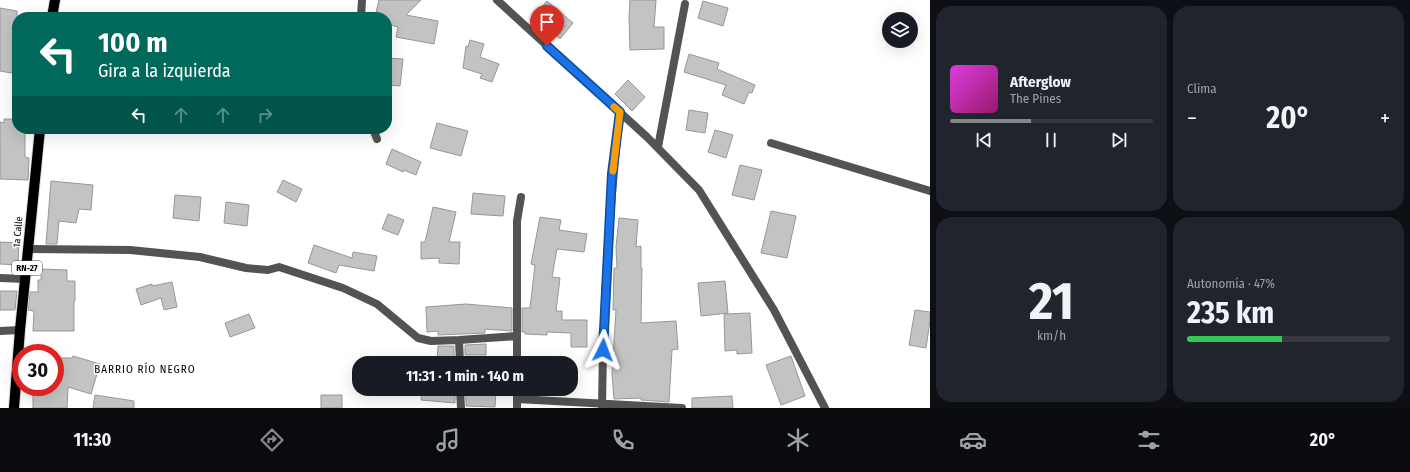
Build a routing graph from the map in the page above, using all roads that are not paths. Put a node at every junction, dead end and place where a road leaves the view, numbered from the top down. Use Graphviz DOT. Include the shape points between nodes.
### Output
graph roads {
  1 [pos="55,0"];
  2 [pos="362,0"];
  3 [pos="497,0"];
  4 [pos="685,4"];
  5 [pos="53,12"];
  6 [pos="361,12"];
  7 [pos="620,112"];
  8 [pos="40,134"];
  9 [pos="376,134"];
  10 [pos="377,139"];
  11 [pos="771,143"];
  12 [pos="658,147"];
  13 [pos="930,191"];
  14 [pos="521,197"];
  15 [pos="29,249"];
  16 [pos="0,278"];
  17 [pos="25,279"];
  18 [pos="20,330"];
  19 [pos="0,331"];
  20 [pos="516,336"];
  21 [pos="459,340"];
  22 [pos="460,356"];
  23 [pos="517,356"];
  24 [pos="460,396"];
  25 [pos="517,399"];
  26 [pos="602,406"];
  27 [pos="14,408"];
  28 [pos="461,408"];
  29 [pos="517,408"];
  30 [pos="682,408"];
  31 [pos="826,408"];
  1 -- 5 [label="main road"];
  2 -- 6 [label="street"];
  3 -- 7 [label="street"];
  4 -- 12 [label="street"];
  7 -- 12 [label="street"];
  7 -- 26 [label="street" via="612,174"];
  8 -- 15 [label="main road, 1a Calle / RN-27"];
  9 -- 10 [label="street"];
  11 -- 13 [label="street"];
  12 -- 31 [label="street" via="699,190 774,310"];
  14 -- 20 [label="street" via="517,221"];
  15 -- 17 [label="main road, 1a Calle / RN-27"];
  15 -- 21 [label="street" via="130,250 200,257 246,268 268,270 279,267 343,288 377,304 418,338 431,341"];
  16 -- 17 [label="street"];
  17 -- 18 [label="main road, 1a Calle / RN-27"];
  18 -- 19 [label="street"];
  18 -- 27 [label="main road, 1a Calle / RN-27"];
  20 -- 21 [label="street"];
  20 -- 23 [label="street"];
  21 -- 22 [label="street"];
  24 -- 28 [label="street"];
  25 -- 26 [label="street"];
  25 -- 29 [label="street"];
  26 -- 30 [label="street"];
}
